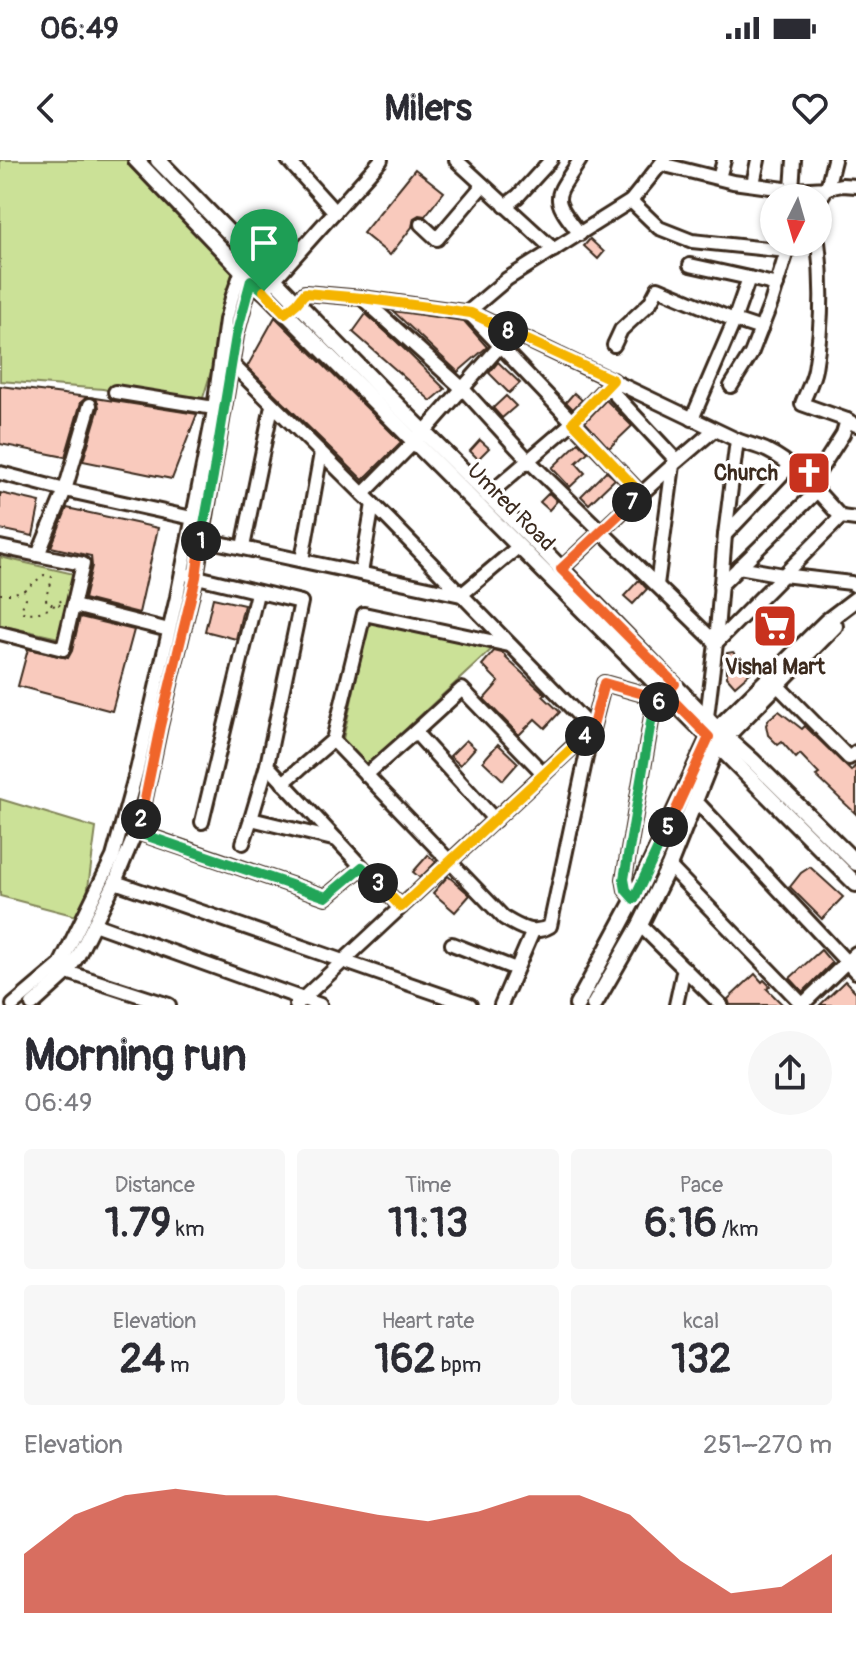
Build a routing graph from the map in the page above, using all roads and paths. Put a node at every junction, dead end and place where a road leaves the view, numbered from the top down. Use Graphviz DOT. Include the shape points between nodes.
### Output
graph roads {
  1 [pos="136,160"];
  2 [pos="158,160"];
  3 [pos="288,160"];
  4 [pos="381,160"];
  5 [pos="456,160"];
  6 [pos="551,160"];
  7 [pos="580,160"];
  8 [pos="724,160"];
  9 [pos="758,160"];
  10 [pos="794,160"];
  11 [pos="834,160"];
  12 [pos="662,162"];
  13 [pos="719,178"];
  14 [pos="180,183"];
  15 [pos="753,184"];
  16 [pos="792,184"];
  17 [pos="828,184"];
  18 [pos="483,185"];
  19 [pos="760,185"];
  20 [pos="856,186"];
  21 [pos="832,187"];
  22 [pos="169,195"];
  23 [pos="631,201"];
  24 [pos="505,206"];
  25 [pos="335,212"];
  26 [pos="421,224"];
  27 [pos="580,234"];
  28 [pos="760,245"];
  29 [pos="554,250"];
  30 [pos="787,256"];
  31 [pos="820,256"];
  32 [pos="255,260"];
  33 [pos="690,265"];
  34 [pos="246,275"];
  35 [pos="749,278"];
  36 [pos="275,280"];
  37 [pos="777,285"];
  38 [pos="264,291"];
  39 [pos="362,298"];
  40 [pos="297,303"];
  41 [pos="468,312"];
  42 [pos="285,313"];
  43 [pos="734,320"];
  44 [pos="761,329"];
  45 [pos="336,342"];
  46 [pos="614,345"];
  47 [pos="500,346"];
  48 [pos="325,353"];
  49 [pos="232,364"];
  50 [pos="610,383"];
  51 [pos="731,386"];
  52 [pos="463,389"];
  53 [pos="115,392"];
  54 [pos="90,405"];
  55 [pos="272,406"];
  56 [pos="214,408"];
  57 [pos="692,419"];
  58 [pos="573,422"];
  59 [pos="852,422"];
  60 [pos="714,430"];
  61 [pos="420,437"];
  62 [pos="737,440"];
  63 [pos="321,453"];
  64 [pos="529,461"];
  65 [pos="675,463"];
  66 [pos="790,466"];
  67 [pos="0,473"];
  68 [pos="814,488"];
  69 [pos="65,490"];
  70 [pos="363,494"];
  71 [pos="641,494"];
  72 [pos="487,496"];
  73 [pos="373,504"];
  74 [pos="841,517"];
  75 [pos="192,518"];
  76 [pos="856,519"];
  77 [pos="601,531"];
  78 [pos="725,535"];
  79 [pos="201,539"];
  80 [pos="0,547"];
  81 [pos="243,547"];
  82 [pos="518,547"];
  83 [pos="38,555"];
  84 [pos="302,560"];
  85 [pos="0,566"];
  86 [pos="739,567"];
  87 [pos="561,569"];
  88 [pos="0,573"];
  89 [pos="361,573"];
  90 [pos="182,574"];
  91 [pos="783,575"];
  92 [pos="196,577"];
  93 [pos="657,585"];
  94 [pos="720,586"];
  95 [pos="856,586"];
  96 [pos="24,590"];
  97 [pos="257,593"];
  98 [pos="0,594"];
  99 [pos="461,595"];
  100 [pos="856,599"];
  101 [pos="68,603"];
  102 [pos="57,604"];
  103 [pos="856,610"];
  104 [pos="169,630"];
  105 [pos="0,633"];
  106 [pos="716,643"];
  107 [pos="509,645"];
  108 [pos="777,685"];
  109 [pos="667,692"];
  110 [pos="592,729"];
  111 [pos="415,732"];
  112 [pos="712,732"];
  113 [pos="333,740"];
  114 [pos="856,752"];
  115 [pos="267,765"];
  116 [pos="544,774"];
  117 [pos="366,775"];
  118 [pos="283,783"];
  119 [pos="696,801"];
  120 [pos="251,819"];
  121 [pos="495,820"];
  122 [pos="202,822"];
  123 [pos="121,826"];
  124 [pos="136,832"];
  125 [pos="337,840"];
  126 [pos="243,843"];
  127 [pos="450,862"];
  128 [pos="856,863"];
  129 [pos="669,866"];
  130 [pos="362,867"];
  131 [pos="115,882"];
  132 [pos="856,884"];
  133 [pos="634,899"];
  134 [pos="401,907"];
  135 [pos="94,924"];
  136 [pos="640,925"];
  137 [pos="533,931"];
  138 [pos="452,944"];
  139 [pos="343,960"];
  140 [pos="853,962"];
  141 [pos="684,968"];
  142 [pos="516,969"];
  143 [pos="67,972"];
  144 [pos="299,1002"];
  145 [pos="13,1005"];
  146 [pos="32,1005"];
  147 [pos="169,1005"];
  148 [pos="320,1005"];
  149 [pos="470,1005"];
  150 [pos="501,1005"];
  151 [pos="577,1005"];
  152 [pos="594,1005"];
  153 [pos="676,1005"];
  154 [pos="720,1005"];
  155 [pos="803,1005"];
  1 -- 22 [label="main road, Umred Road"];
  2 -- 14 [label="main road"];
  3 -- 25 [label="street"];
  4 -- 25 [label="street"];
  5 -- 18 [label="street"];
  6 -- 24 [label="street"];
  7 -- 27 [label="street" via="558,203"];
  8 -- 13 [label="street"];
  9 -- 15 [label="street"];
  10 -- 16 [label="street"];
  11 -- 17 [label="street"];
  12 -- 13 [label="street"];
  12 -- 23 [label="street"];
  13 -- 15 [label="street"];
  14 -- 22 [label="main road"];
  14 -- 32 [label="main road"];
  15 -- 19 [label="street"];
  18 -- 24 [label="street"];
  18 -- 26 [label="street" via="437,239"];
  20 -- 21 [label="street"];
  22 -- 34 [label="main road, Umred Road"];
  23 -- 27 [label="street"];
  23 -- 28 [label="street" via="659,228 692,241"];
  24 -- 29 [label="street"];
  25 -- 36 [label="street"];
  27 -- 29 [label="street"];
  29 -- 41 [label="street"];
  30 -- 37 [label="street"];
  31 -- 59 [label="street" via="814,371 802,404"];
  32 -- 34 [label="street"];
  32 -- 36 [label="main road"];
  33 -- 35 [label="street"];
  34 -- 38 [label="main road, Umred Road"];
  34 -- 49 [label="street"];
  34 -- 56 [label="street" via="226,320"];
  35 -- 37 [label="street"];
  35 -- 43 [label="street"];
  36 -- 38 [label="street"];
  36 -- 40 [label="main road"];
  37 -- 44 [label="street"];
  38 -- 42 [label="main road, Umred Road"];
  39 -- 40 [label="street" via="305,293"];
  39 -- 41 [label="street"];
  39 -- 52 [label="street"];
  40 -- 42 [label="street"];
  40 -- 45 [label="main road"];
  41 -- 47 [label="street"];
  41 -- 50 [label="street"];
  42 -- 48 [label="main road, Umred Road"];
  43 -- 44 [label="street"];
  43 -- 46 [label="street" via="658,288"];
  43 -- 57 [label="street"];
  44 -- 51 [label="street"];
  45 -- 48 [label="main road"];
  45 -- 61 [label="main road"];
  47 -- 52 [label="street"];
  47 -- 58 [label="street"];
  48 -- 61 [label="main road, Umred Road"];
  49 -- 55 [label="street"];
  49 -- 79 [label="street"];
  50 -- 57 [label="street"];
  50 -- 58 [label="street"];
  50 -- 65 [label="street"];
  52 -- 61 [label="street"];
  52 -- 64 [label="street"];
  53 -- 56 [label="street"];
  54 -- 69 [label="street"];
  55 -- 63 [label="street"];
  55 -- 81 [label="street"];
  56 -- 75 [label="street"];
  57 -- 60 [label="street"];
  58 -- 64 [label="street"];
  58 -- 71 [label="street"];
  59 -- 68 [label="street"];
  60 -- 62 [label="street"];
  60 -- 65 [label="street"];
  61 -- 70 [label="street"];
  61 -- 72 [label="main road"];
  61 -- 82 [label="main road, Umred Road"];
  62 -- 66 [label="street"];
  62 -- 78 [label="street"];
  63 -- 70 [label="street"];
  63 -- 84 [label="street"];
  64 -- 72 [label="street"];
  64 -- 77 [label="street"];
  65 -- 71 [label="street"];
  65 -- 93 [label="street"];
  66 -- 68 [label="street"];
  66 -- 78 [label="street"];
  67 -- 69 [label="street"];
  68 -- 74 [label="street"];
  68 -- 86 [label="street"];
  69 -- 75 [label="street"];
  69 -- 83 [label="street"];
  70 -- 73 [label="street"];
  71 -- 77 [label="street"];
  72 -- 87 [label="main road"];
  73 -- 89 [label="street"];
  73 -- 99 [label="street"];
  74 -- 76 [label="street"];
  74 -- 91 [label="street"];
  75 -- 90 [label="street"];
  77 -- 87 [label="street"];
  77 -- 93 [label="street"];
  78 -- 94 [label="street"];
  79 -- 81 [label="street"];
  79 -- 92 [label="street"];
  80 -- 83 [label="street"];
  81 -- 84 [label="street"];
  82 -- 99 [label="street"];
  82 -- 109 [label="main road, Umred Road"];
  83 -- 101 [label="street" via="83,564"];
  84 -- 89 [label="street"];
  85 -- 88 [label="path"];
  86 -- 91 [label="street"];
  86 -- 94 [label="street"];
  87 -- 109 [label="main road"];
  89 -- 99 [label="street"];
  90 -- 92 [label="street"];
  90 -- 104 [label="street"];
  91 -- 95 [label="street"];
  91 -- 106 [label="street"];
  92 -- 97 [label="street"];
  92 -- 124 [label="street"];
  93 -- 106 [label="street"];
  94 -- 106 [label="street"];
  96 -- 98 [label="path"];
  96 -- 102 [label="path" via="23,612 41,612"];
  96 -- 102 [label="path" via="50,575 46,601"];
  97 -- 115 [label="street" via="301,602"];
  97 -- 122 [label="street"];
  99 -- 107 [label="street"];
  100 -- 112 [label="main road"];
  101 -- 102 [label="path"];
  101 -- 102 [label="path"];
  101 -- 104 [label="street"];
  101 -- 105 [label="street" via="63,649"];
  103 -- 108 [label="main road"];
  104 -- 123 [label="street"];
  106 -- 112 [label="street"];
  107 -- 110 [label="street"];
  107 -- 113 [label="street" via="364,614"];
  108 -- 112 [label="main road"];
  108 -- 114 [label="street" via="849,758"];
  109 -- 110 [label="street" via="604,683"];
  109 -- 112 [label="main road, Umred Road"];
  109 -- 133 [label="street" via="652,716 624,879"];
  110 -- 116 [label="street"];
  110 -- 137 [label="street" via="554,915 550,926"];
  111 -- 116 [label="street" via="462,689"];
  111 -- 117 [label="street"];
  111 -- 121 [label="street"];
  112 -- 119 [label="main road"];
  112 -- 128 [label="main road"];
  112 -- 132 [label="main road, Umred Road"];
  112 -- 133 [label="main road"];
  113 -- 117 [label="street"];
  113 -- 118 [label="street"];
  115 -- 118 [label="street"];
  115 -- 120 [label="street"];
  116 -- 121 [label="street"];
  117 -- 127 [label="street"];
  118 -- 125 [label="street"];
  119 -- 129 [label="main road"];
  119 -- 140 [label="street"];
  120 -- 125 [label="street"];
  120 -- 126 [label="street"];
  121 -- 127 [label="street"];
  123 -- 124 [label="street"];
  123 -- 145 [label="street" via="113,857 60,965"];
  124 -- 130 [label="street" via="326,897"];
  124 -- 131 [label="street"];
  125 -- 130 [label="street"];
  127 -- 134 [label="street"];
  127 -- 137 [label="street" via="504,918"];
  129 -- 136 [label="main road"];
  129 -- 155 [label="street"];
  130 -- 134 [label="street"];
  131 -- 135 [label="street"];
  131 -- 139 [label="street"];
  133 -- 151 [label="main road"];
  134 -- 139 [label="street"];
  135 -- 143 [label="street"];
  135 -- 144 [label="street"];
  136 -- 141 [label="street"];
  136 -- 152 [label="main road"];
  137 -- 142 [label="street"];
  138 -- 142 [label="street"];
  139 -- 144 [label="street"];
  139 -- 149 [label="street"];
  140 -- 155 [label="street"];
  141 -- 153 [label="street"];
  141 -- 154 [label="street"];
  142 -- 150 [label="street"];
  143 -- 146 [label="street"];
  143 -- 147 [label="street"];
  144 -- 148 [label="street"];
}
